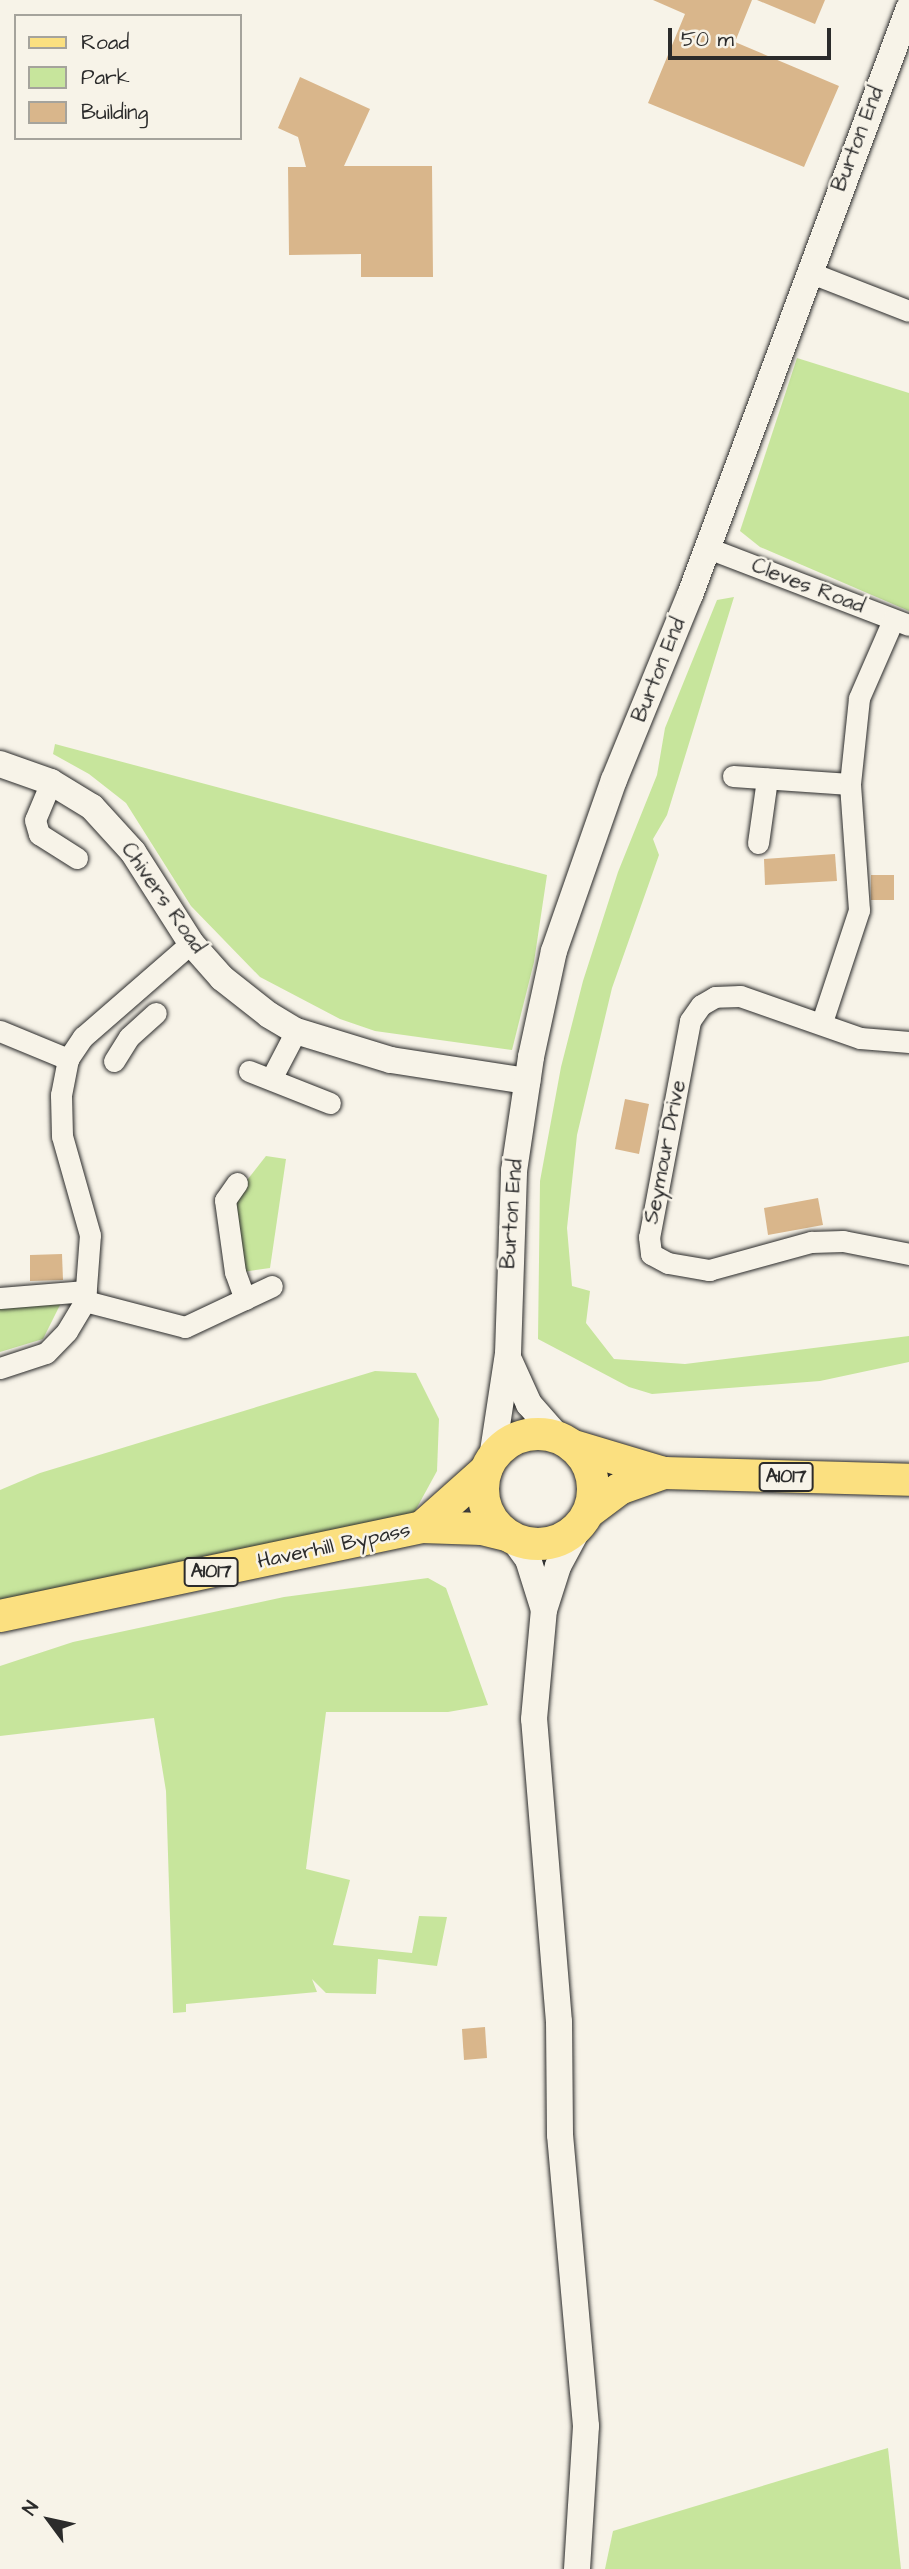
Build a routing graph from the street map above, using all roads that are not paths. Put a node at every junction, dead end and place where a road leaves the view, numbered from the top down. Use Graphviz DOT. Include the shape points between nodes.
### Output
graph roads {
  1 [pos="909,8"];
  2 [pos="809,272"];
  3 [pos="909,310"];
  4 [pos="708,548"];
  5 [pos="901,622"];
  6 [pos="0,764"];
  7 [pos="733,776"];
  8 [pos="767,779"];
  9 [pos="51,782"];
  10 [pos="850,784"];
  11 [pos="758,843"];
  12 [pos="77,858"];
  13 [pos="191,943"];
  14 [pos="156,1013"];
  15 [pos="109,1015"];
  16 [pos="822,1022"];
  17 [pos="0,1031"];
  18 [pos="296,1031"];
  19 [pos="129,1037"];
  20 [pos="909,1042"];
  21 [pos="68,1059"];
  22 [pos="114,1061"];
  23 [pos="249,1071"];
  24 [pos="271,1080"];
  25 [pos="527,1081"];
  26 [pos="330,1103"];
  27 [pos="237,1183"];
  28 [pos="909,1254"];
  29 [pos="272,1286"];
  30 [pos="86,1296"];
  31 [pos="0,1298"];
  32 [pos="245,1299"];
  33 [pos="508,1354"];
  34 [pos="0,1368"];
  35 [pos="566,1442"];
  36 [pos="489,1464"];
  37 [pos="664,1474"];
  38 [pos="909,1480"];
  39 [pos="584,1520"];
  40 [pos="422,1527"];
  41 [pos="510,1537"];
  42 [pos="544,1610"];
  43 [pos="0,1616"];
  44 [pos="576,2569"];
  1 -- 2 [label="street, Burton End"];
  2 -- 3 [label="street"];
  2 -- 4 [label="street, Burton End"];
  4 -- 5 [label="street, Cleves Road"];
  4 -- 25 [label="street, Burton End" via="579,873 554,951"];
  5 -- 10 [label="street" via="859,698"];
  6 -- 9 [label="street, Chivers Road"];
  7 -- 8 [label="street"];
  8 -- 10 [label="street"];
  8 -- 11 [label="street"];
  9 -- 12 [label="street" via="35,820 39,834"];
  9 -- 13 [label="street, Chivers Road" via="110,824"];
  10 -- 16 [label="street" via="859,910"];
  13 -- 15 [label="street"];
  13 -- 18 [label="street, Chivers Road" via="222,978"];
  14 -- 19 [label="street"];
  15 -- 19 [label="street"];
  15 -- 21 [label="street" via="83,1037"];
  16 -- 20 [label="street, Seymour Drive" via="860,1038"];
  16 -- 28 [label="street, Seymour Drive" via="740,996 715,998 701,1005 690,1021 649,1237 651,1254 668,1263 709,1270 811,1242 843,1241"];
  17 -- 21 [label="street"];
  18 -- 24 [label="street"];
  18 -- 25 [label="street, Chivers Road" via="391,1060"];
  19 -- 22 [label="street"];
  21 -- 30 [label="street" via="61,1095 62,1136 90,1235"];
  23 -- 24 [label="street"];
  24 -- 26 [label="street"];
  25 -- 33 [label="street, Burton End" via="514,1171"];
  27 -- 32 [label="street" via="225,1200 235,1272"];
  29 -- 32 [label="street"];
  30 -- 31 [label="street"];
  30 -- 32 [label="street" via="185,1327"];
  30 -- 34 [label="street" via="67,1331 46,1353"];
  33 -- 35 [label="street, Burton End" via="529,1404"];
  33 -- 36 [label="street, Burton End"];
  35 -- 36 [label="main road" via="521,1436"];
  35 -- 37 [label="main road, A1017"];
  35 -- 39 [label="main road" via="592,1477"];
  36 -- 40 [label="main road, Haverhill Bypass / A1017"];
  36 -- 41 [label="main road" via="485,1506"];
  37 -- 38 [label="main road, A1017"];
  37 -- 39 [label="main road, A1017" via="619,1489"];
  39 -- 41 [label="main road" via="548,1544"];
  39 -- 42 [label="street" via="558,1566"];
  40 -- 41 [label="main road, Haverhill Bypass / A1017" via="482,1529"];
  40 -- 43 [label="main road, Haverhill Bypass / A1017"];
  41 -- 42 [label="street" via="528,1559"];
  42 -- 44 [label="street" via="535,1683 536,1765 559,2022 560,2135 586,2426"];
}
